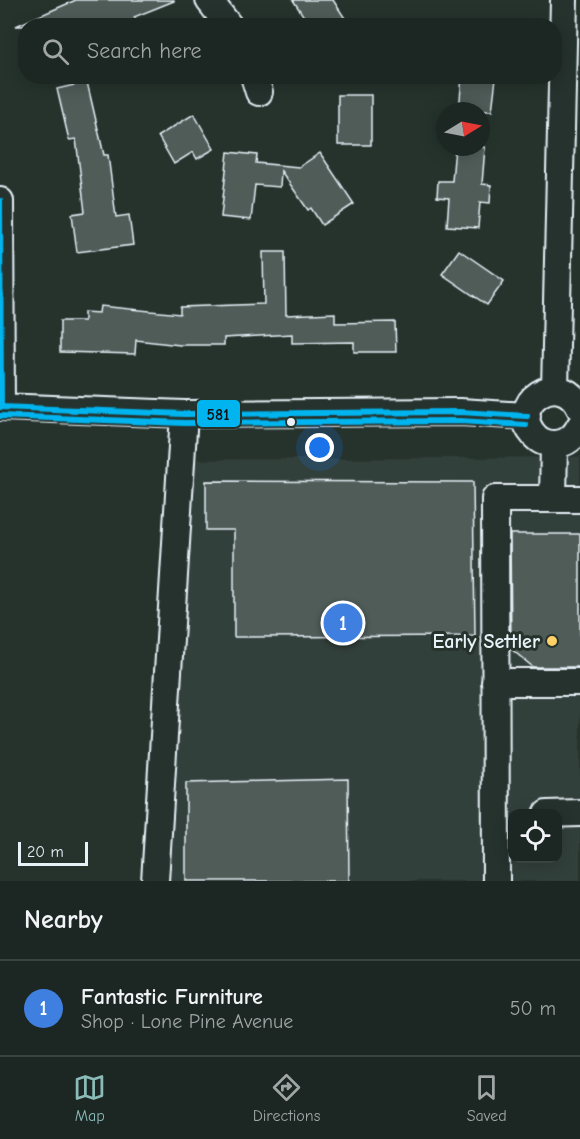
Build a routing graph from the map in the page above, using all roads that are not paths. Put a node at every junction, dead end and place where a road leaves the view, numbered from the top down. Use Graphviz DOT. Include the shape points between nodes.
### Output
graph roads {
  1 [pos="209,0"];
  2 [pos="564,0"];
  3 [pos="223,18"];
  4 [pos="571,44"];
  5 [pos="0,201"];
  6 [pos="555,389"];
  7 [pos="0,407"];
  8 [pos="580,408"];
  9 [pos="184,414"];
  10 [pos="527,416"];
  11 [pos="580,426"];
  12 [pos="554,444"];
  13 [pos="552,499"];
  14 [pos="580,499"];
  15 [pos="495,682"];
  16 [pos="580,682"];
  17 [pos="562,813"];
  18 [pos="580,813"];
  19 [pos="504,814"];
  20 [pos="155,881"];
  21 [pos="496,881"];
  1 -- 3 [label="street"];
  2 -- 4 [label="street"];
  4 -- 6 [label="street"];
  5 -- 7 [label="street"];
  6 -- 8 [label="street" via="571,394"];
  6 -- 10 [label="street" via="538,394"];
  7 -- 9 [label="street"];
  9 -- 10 [label="street" via="460,412"];
  9 -- 20 [label="street"];
  10 -- 12 [label="street" via="527,425 537,439"];
  11 -- 12 [label="street" via="571,439"];
  12 -- 13 [label="street"];
  13 -- 14 [label="street"];
  13 -- 15 [label="street" via="495,499"];
  15 -- 16 [label="street"];
  15 -- 19 [label="street"];
  17 -- 18 [label="street"];
  19 -- 21 [label="street"];
}
